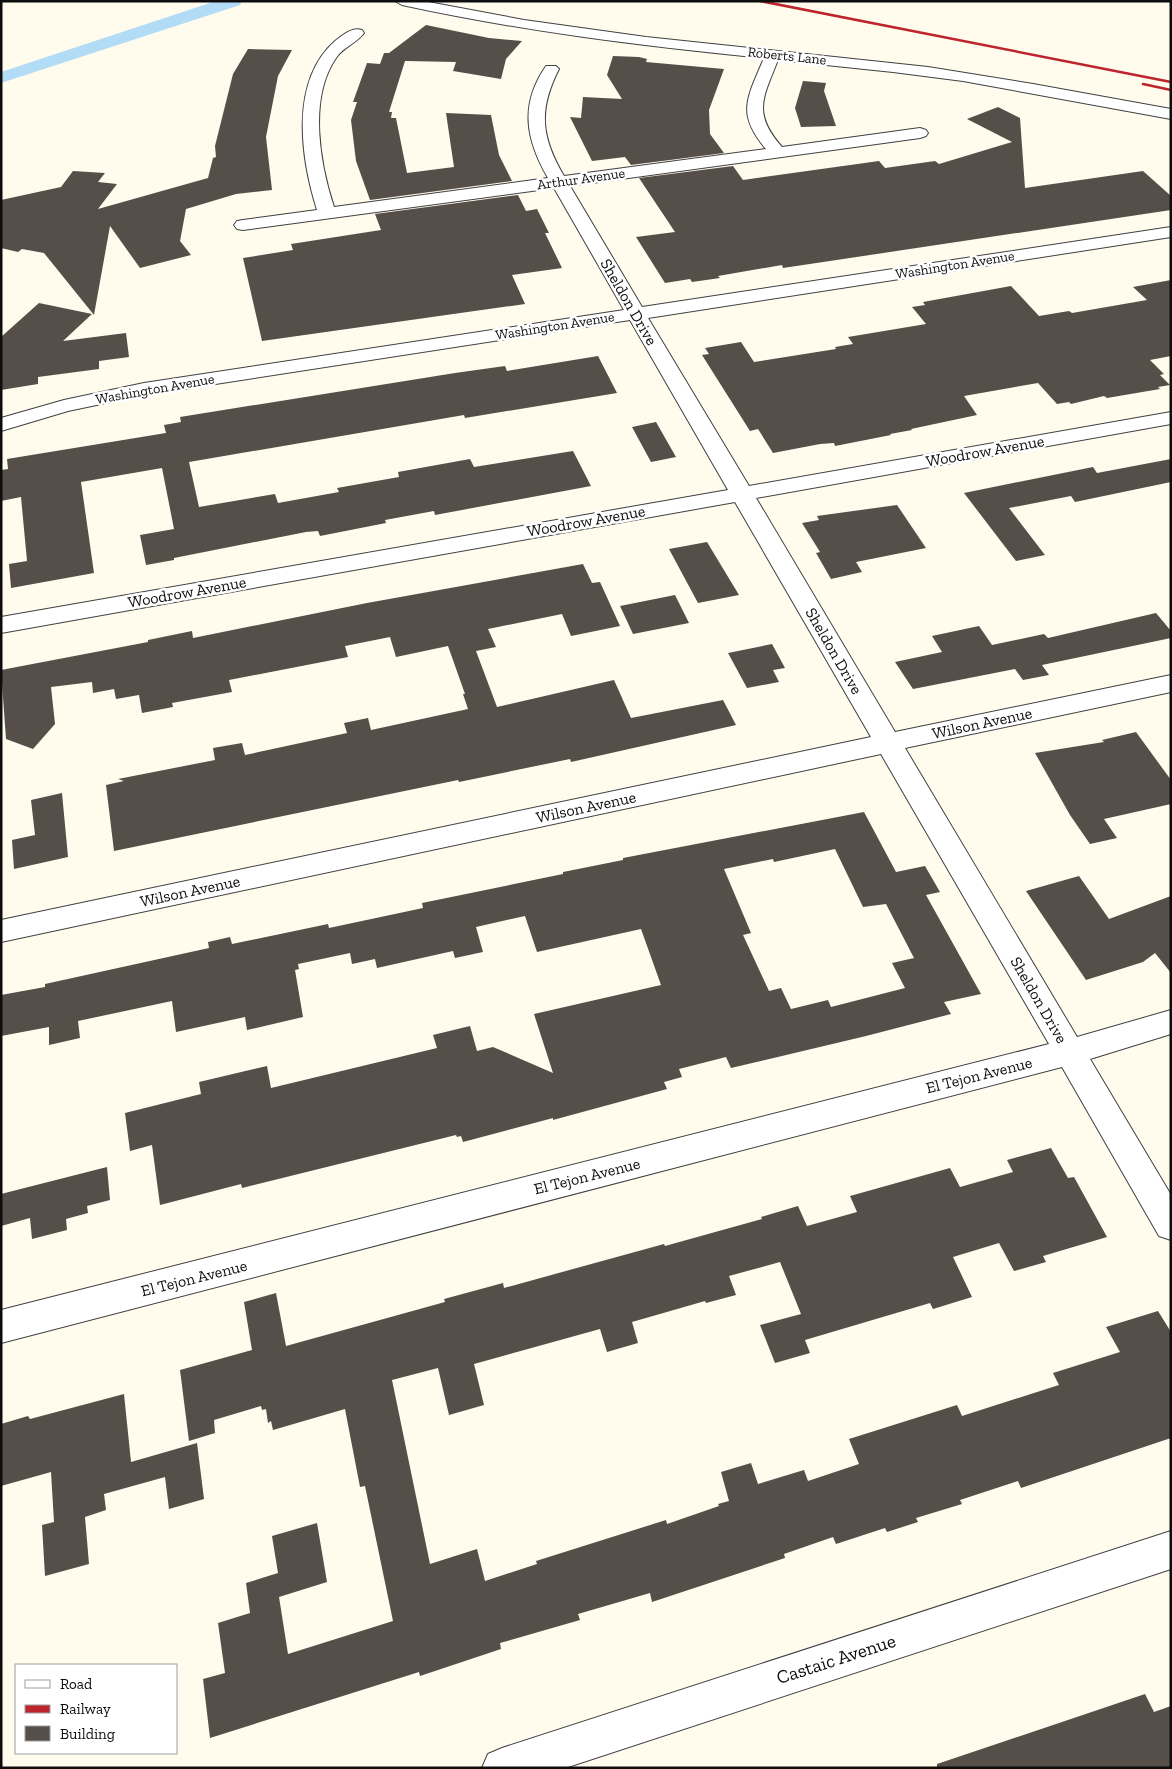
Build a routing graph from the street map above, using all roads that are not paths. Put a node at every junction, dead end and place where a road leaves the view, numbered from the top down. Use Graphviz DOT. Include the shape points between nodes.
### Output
graph roads {
  1 [pos="402,1"];
  2 [pos="357,32"];
  3 [pos="773,54"];
  4 [pos="551,69"];
  5 [pos="1171,114"];
  6 [pos="920,133"];
  7 [pos="778,152"];
  8 [pos="558,182"];
  9 [pos="327,213"];
  10 [pos="243,225"];
  11 [pos="1171,232"];
  12 [pos="636,314"];
  13 [pos="1171,418"];
  14 [pos="1,425"];
  15 [pos="741,494"];
  16 [pos="1,626"];
  17 [pos="1171,683"];
  18 [pos="888,743"];
  19 [pos="1,931"];
  20 [pos="1171,1022"];
  21 [pos="1069,1052"];
  22 [pos="1171,1225"];
  23 [pos="1,1327"];
  24 [pos="1171,1550"];
  25 [pos="502,1768"];
  1 -- 3 [label="street, Roberts Lane" via="544,29"];
  2 -- 9 [label="street" via="342,42 324,66 311,112 312,162"];
  3 -- 5 [label="street, Roberts Lane" via="960,76"];
  3 -- 7 [label="street" via="754,102 754,112 757,125"];
  4 -- 8 [label="street, Sheldon Drive" via="540,88 535,123 542,150"];
  6 -- 7 [label="street, Arthur Avenue"];
  7 -- 8 [label="street, Arthur Avenue"];
  8 -- 9 [label="street, Arthur Avenue"];
  8 -- 12 [label="street, Sheldon Drive"];
  9 -- 10 [label="street, Arthur Avenue"];
  11 -- 12 [label="street, Washington Avenue"];
  12 -- 14 [label="street, Washington Avenue" via="124,392"];
  12 -- 15 [label="street, Sheldon Drive"];
  13 -- 15 [label="street, Woodrow Avenue"];
  15 -- 16 [label="street, Woodrow Avenue"];
  15 -- 18 [label="street, Sheldon Drive"];
  17 -- 18 [label="street, Wilson Avenue"];
  18 -- 19 [label="street, Wilson Avenue"];
  18 -- 21 [label="street, Sheldon Drive"];
  20 -- 21 [label="street, El Tejon Avenue"];
  21 -- 22 [label="street, Sheldon Drive"];
  21 -- 23 [label="street, El Tejon Avenue"];
  24 -- 25 [label="street, Castaic Avenue"];
}
